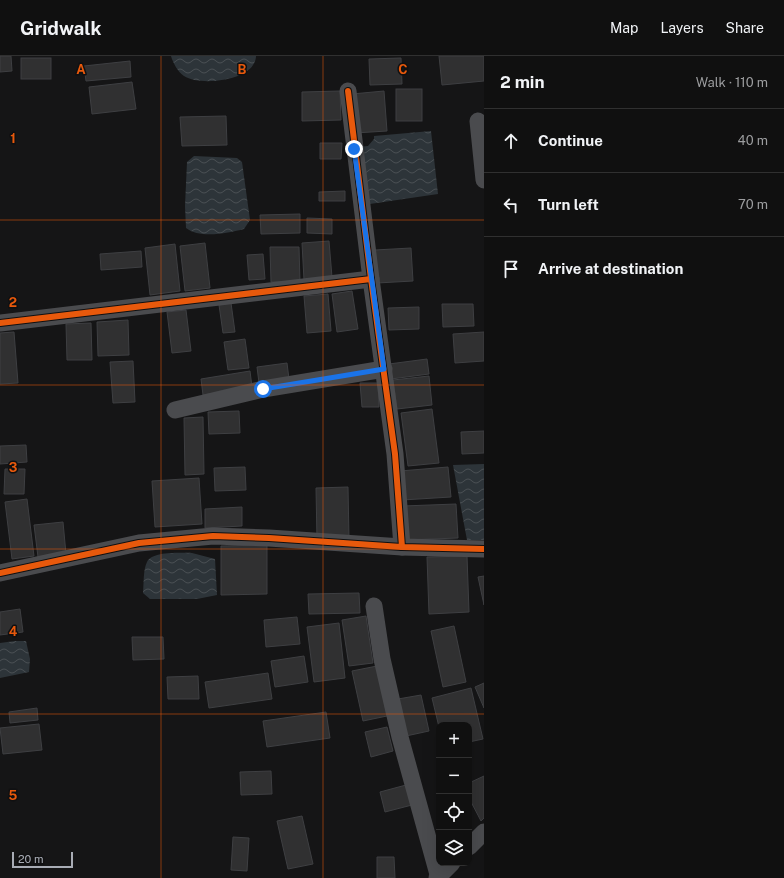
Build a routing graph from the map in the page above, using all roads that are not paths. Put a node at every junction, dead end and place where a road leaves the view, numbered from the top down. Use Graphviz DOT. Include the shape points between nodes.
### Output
graph roads {
  1 [pos="348,91"];
  2 [pos="478,121"];
  3 [pos="484,180"];
  4 [pos="371,279"];
  5 [pos="0,323"];
  6 [pos="384,369"];
  7 [pos="175,410"];
  8 [pos="402,547"];
  9 [pos="484,549"];
  10 [pos="0,573"];
  11 [pos="374,606"];
  12 [pos="484,832"];
  13 [pos="472,844"];
  14 [pos="449,866"];
  15 [pos="438,878"];
  1 -- 4 [label="street"];
  2 -- 3 [label="street"];
  4 -- 5 [label="street"];
  4 -- 6 [label="street"];
  6 -- 7 [label="street" via="263,389"];
  6 -- 8 [label="street" via="395,454"];
  8 -- 9 [label="street"];
  8 -- 10 [label="street" via="212,536 139,543"];
  11 -- 15 [label="street" via="382,659 400,737"];
  12 -- 13 [label="street"];
  14 -- 15 [label="street"];
}
